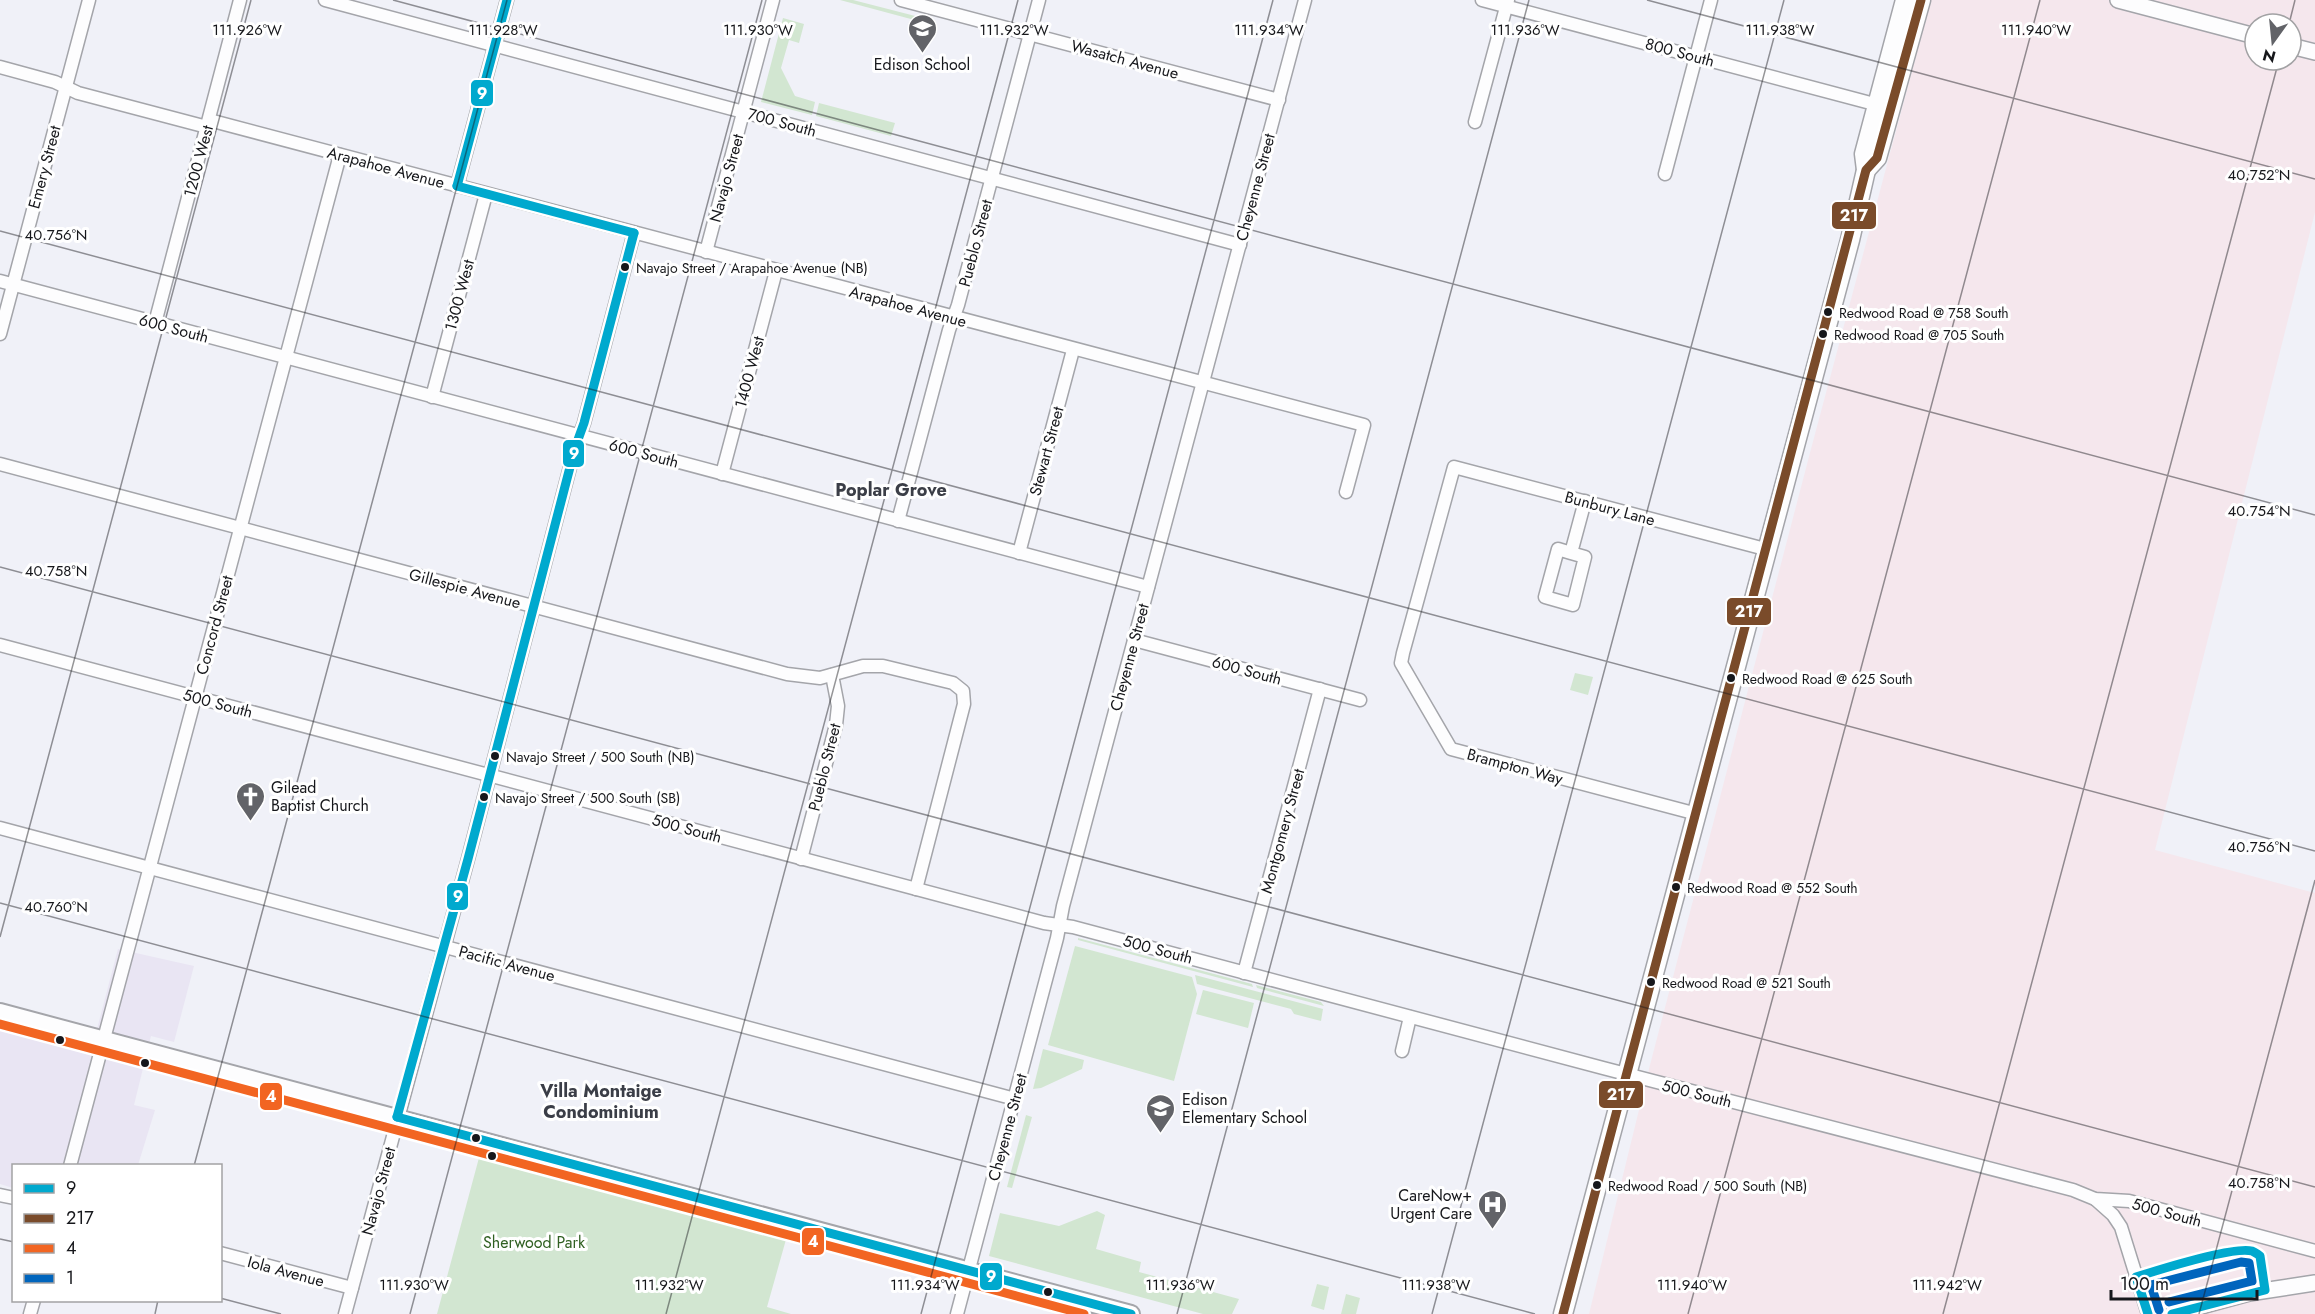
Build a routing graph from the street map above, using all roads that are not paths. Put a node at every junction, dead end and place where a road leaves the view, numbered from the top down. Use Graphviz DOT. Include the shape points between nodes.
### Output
graph roads {
  1 [pos="89,0"];
  2 [pos="240,0"];
  3 [pos="325,0"];
  4 [pos="507,0"];
  5 [pos="773,0"];
  6 [pos="901,0"];
  7 [pos="1039,0"];
  8 [pos="1305,0"];
  9 [pos="1482,0"];
  10 [pos="1711,0"];
  11 [pos="1905,0"];
  12 [pos="1921,0"];
  13 [pos="2118,0"];
  14 [pos="1507,3"];
  15 [pos="2243,33"];
  16 [pos="1030,34"];
  17 [pos="495,45"];
  18 [pos="1696,57"];
  19 [pos="0,67"];
  20 [pos="66,87"];
  21 [pos="1279,100"];
  22 [pos="1878,105"];
  23 [pos="743,112"];
  24 [pos="1475,122"];
  25 [pos="208,123"];
  26 [pos="340,155"];
  27 [pos="1866,171"];
  28 [pos="1665,174"];
  29 [pos="992,178"];
  30 [pos="457,186"];
  31 [pos="486,194"];
  32 [pos="634,233"];
  33 [pos="1240,245"];
  34 [pos="706,252"];
  35 [pos="776,271"];
  36 [pos="0,281"];
  37 [pos="13,285"];
  38 [pos="954,318"];
  39 [pos="155,323"];
  40 [pos="0,333"];
  41 [pos="1073,350"];
  42 [pos="285,357"];
  43 [pos="1203,383"];
  44 [pos="432,397"];
  45 [pos="580,436"];
  46 [pos="0,464"];
  47 [pos="1454,467"];
  48 [pos="722,474"];
  49 [pos="1346,492"];
  50 [pos="1585,501"];
  51 [pos="898,521"];
  52 [pos="240,528"];
  53 [pos="1765,549"];
  54 [pos="1019,553"];
  55 [pos="1571,553"];
  56 [pos="1148,587"];
  57 [pos="534,607"];
  58 [pos="1134,640"];
  59 [pos="0,645"];
  60 [pos="832,675"];
  61 [pos="1320,689"];
  62 [pos="195,697"];
  63 [pos="1360,700"];
  64 [pos="489,776"];
  65 [pos="1697,814"];
  66 [pos="0,828"];
  67 [pos="801,858"];
  68 [pos="150,868"];
  69 [pos="916,889"];
  70 [pos="1060,925"];
  71 [pos="443,946"];
  72 [pos="1244,973"];
  73 [pos="0,1012"];
  74 [pos="1410,1017"];
  75 [pos="104,1040"];
  76 [pos="1402,1051"];
  77 [pos="1628,1075"];
  78 [pos="1015,1099"];
  79 [pos="397,1117"];
  80 [pos="71,1164"];
  81 [pos="2095,1199"];
  82 [pos="2315,1251"];
  83 [pos="222,1254"];
  84 [pos="969,1270"];
  85 [pos="2315,1283"];
  86 [pos="352,1288"];
  87 [pos="345,1314"];
  88 [pos="957,1314"];
  89 [pos="1131,1314"];
  90 [pos="1563,1314"];
  91 [pos="2148,1314"];
  92 [pos="2172,1314"];
  1 -- 20 [label="street, Emery Street"];
  2 -- 25 [label="street, 1200 West"];
  3 -- 17 [label="street, 700 South"];
  4 -- 17 [label="street"];
  5 -- 23 [label="street, Navajo Street"];
  6 -- 16 [label="street, Wasatch Avenue"];
  7 -- 16 [label="street, Pueblo Street"];
  8 -- 21 [label="street, Cheyenne Street"];
  9 -- 14 [label="street, 800 South"];
  10 -- 18 [label="street"];
  11 -- 22 [label="main road"];
  12 -- 27 [label="main road" via="1877,158"];
  13 -- 15 [label="street"];
  14 -- 18 [label="street, 800 South"];
  14 -- 24 [label="street"];
  16 -- 21 [label="street, Wasatch Avenue"];
  16 -- 29 [label="street, Pueblo Street"];
  17 -- 23 [label="street, 700 South"];
  17 -- 30 [label="street"];
  18 -- 22 [label="street, 800 South"];
  18 -- 28 [label="street"];
  19 -- 20 [label="street, Arapahoe Avenue"];
  20 -- 25 [label="street, Arapahoe Avenue"];
  20 -- 37 [label="street, Emery Street"];
  21 -- 33 [label="street, Cheyenne Street"];
  22 -- 27 [label="main road" via="1864,154"];
  23 -- 29 [label="street, 700 South"];
  23 -- 34 [label="street, Navajo Street"];
  25 -- 26 [label="street, Arapahoe Avenue"];
  25 -- 39 [label="street, 1200 West"];
  26 -- 30 [label="street, Arapahoe Avenue"];
  26 -- 42 [label="street, Concord Street"];
  27 -- 53 [label="main road"];
  29 -- 33 [label="street, 700 South"];
  29 -- 38 [label="street, Pueblo Street"];
  30 -- 31 [label="street, Arapahoe Avenue"];
  31 -- 32 [label="street, Arapahoe Avenue"];
  31 -- 44 [label="street, 1300 West"];
  32 -- 34 [label="street, Arapahoe Avenue"];
  32 -- 45 [label="street, Navajo Street"];
  33 -- 43 [label="street, Cheyenne Street"];
  34 -- 35 [label="street, Arapahoe Avenue"];
  35 -- 38 [label="street, Arapahoe Avenue"];
  35 -- 48 [label="street, 1400 West"];
  36 -- 37 [label="street, 600 South"];
  37 -- 39 [label="street, 600 South"];
  37 -- 40 [label="street, Emery Street"];
  38 -- 41 [label="street, Arapahoe Avenue"];
  38 -- 51 [label="street, Pueblo Street"];
  39 -- 42 [label="street, 600 South"];
  41 -- 43 [label="street, Arapahoe Avenue"];
  41 -- 54 [label="street, Stewart Street"];
  42 -- 44 [label="street, 600 South"];
  42 -- 52 [label="street, Concord Street"];
  43 -- 49 [label="street, Arapahoe Avenue" via="1364,425"];
  43 -- 56 [label="street, Cheyenne Street"];
  44 -- 45 [label="street, 600 South"];
  45 -- 48 [label="street, 600 South"];
  45 -- 57 [label="street, Navajo Street"];
  46 -- 52 [label="street, Gillespie Avenue"];
  47 -- 50 [label="street, Bunbury Lane"];
  47 -- 65 [label="street, Brampton Way" via="1401,663 1451,749"];
  48 -- 51 [label="street, 600 South"];
  50 -- 53 [label="street, Bunbury Lane"];
  50 -- 55 [label="street"];
  51 -- 54 [label="street, 600 South"];
  52 -- 57 [label="street, Gillespie Avenue"];
  52 -- 62 [label="street, Concord Street"];
  53 -- 65 [label="main road"];
  54 -- 56 [label="street, 600 South"];
  55 -- 55 [label="street" via="1585,557 1573,605 1545,597 1558,549"];
  56 -- 58 [label="street, Cheyenne Street"];
  57 -- 60 [label="street, Gillespie Avenue" via="787,674 812,678"];
  57 -- 64 [label="street, Navajo Street"];
  58 -- 61 [label="street, 600 South"];
  58 -- 70 [label="street, Cheyenne Street"];
  59 -- 62 [label="street, 500 South"];
  60 -- 67 [label="street, Pueblo Street" via="838,706 836,725"];
  60 -- 69 [label="street, Gillespie Avenue" via="862,666 883,666 952,683 963,691 964,704"];
  61 -- 63 [label="street, 600 South"];
  61 -- 72 [label="street, Montgomery Street"];
  62 -- 64 [label="street, 500 South"];
  62 -- 68 [label="street, Concord Street"];
  64 -- 67 [label="street, 500 South"];
  64 -- 71 [label="street, Navajo Street"];
  65 -- 77 [label="main road"];
  66 -- 68 [label="street, Pacific Avenue"];
  67 -- 69 [label="street, 500 South"];
  68 -- 71 [label="street, Pacific Avenue"];
  68 -- 75 [label="street, Concord Street"];
  69 -- 70 [label="street, 500 South"];
  70 -- 72 [label="street, 500 South"];
  70 -- 78 [label="street, Cheyenne Street"];
  71 -- 78 [label="street, Pacific Avenue"];
  71 -- 79 [label="street, Navajo Street"];
  72 -- 74 [label="street, 500 South"];
  73 -- 75 [label="main road"];
  74 -- 76 [label="street"];
  74 -- 77 [label="street, 500 South"];
  75 -- 79 [label="main road"];
  75 -- 80 [label="street, Concord Street"];
  77 -- 81 [label="street, 500 South"];
  77 -- 90 [label="main road"];
  78 -- 84 [label="street, Cheyenne Street"];
  79 -- 84 [label="main road"];
  79 -- 86 [label="street, Navajo Street"];
  81 -- 82 [label="street, 500 South" via="2129,1201"];
  81 -- 91 [label="street" via="2114,1215 2121,1227"];
  83 -- 86 [label="street, Iola Avenue"];
  84 -- 88 [label="street, Cheyenne Street"];
  84 -- 89 [label="main road"];
  85 -- 92 [label="street" via="2249,1293"];
  86 -- 87 [label="street, Navajo Street"];
}
